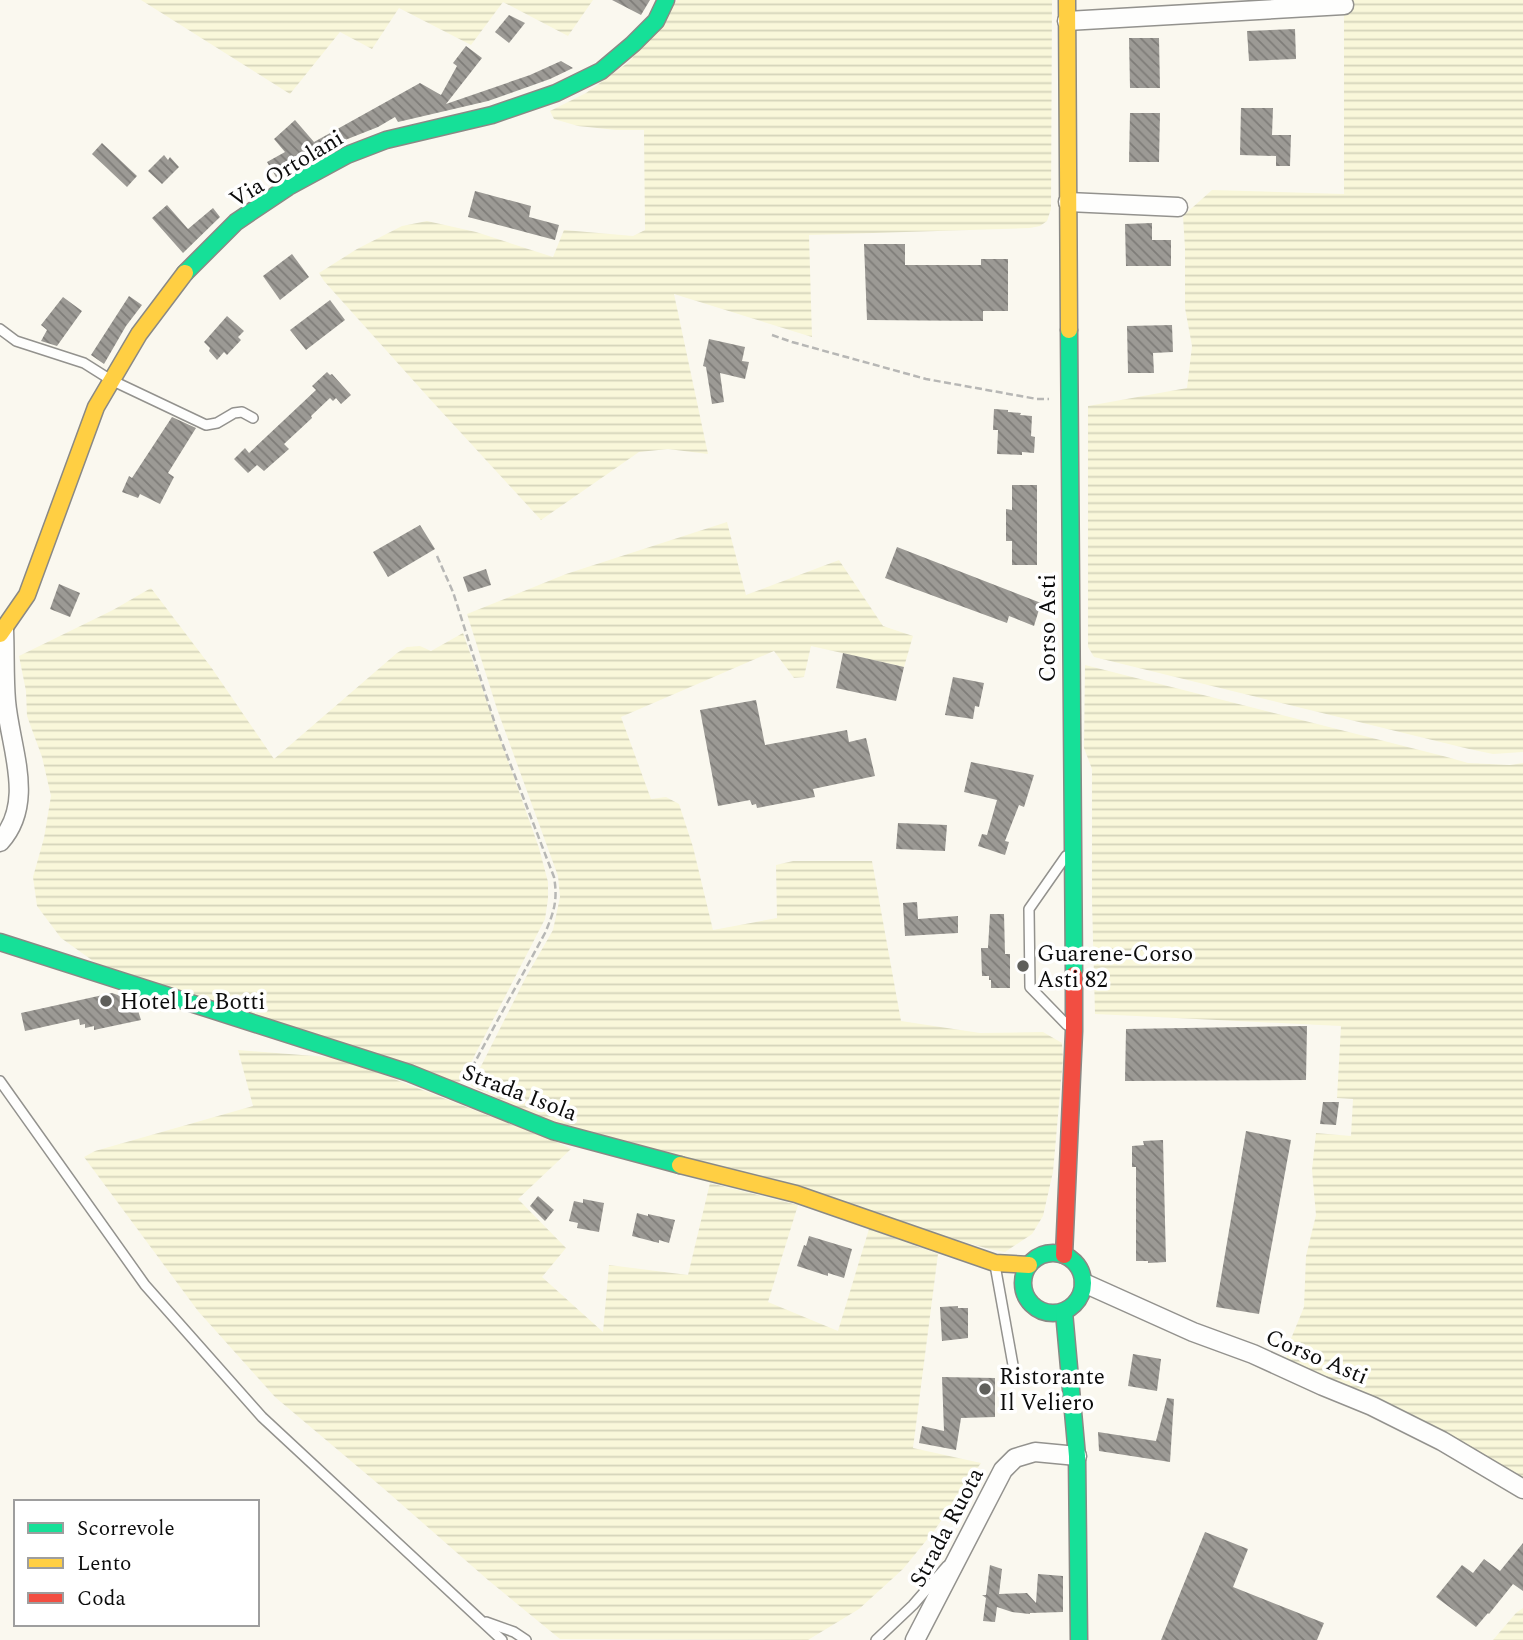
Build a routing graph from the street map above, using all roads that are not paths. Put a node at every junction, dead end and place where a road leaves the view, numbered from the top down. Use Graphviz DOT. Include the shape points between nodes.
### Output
graph roads {
  1 [pos="666,0"];
  2 [pos="1067,0"];
  3 [pos="1344,5"];
  4 [pos="1067,20"];
  5 [pos="1068,202"];
  6 [pos="1178,207"];
  7 [pos="0,329"];
  8 [pos="111,380"];
  9 [pos="253,418"];
  10 [pos="2,632"];
  11 [pos="0,842"];
  12 [pos="1073,846"];
  13 [pos="0,942"];
  14 [pos="1074,1031"];
  15 [pos="0,1081"];
  16 [pos="1063,1255"];
  17 [pos="995,1263"];
  18 [pos="1029,1265"];
  19 [pos="1084,1283"];
  20 [pos="1064,1312"];
  21 [pos="1013,1365"];
  22 [pos="1077,1456"];
  23 [pos="1523,1489"];
  24 [pos="962,1549"];
  25 [pos="481,1620"];
  26 [pos="502,1640"];
  27 [pos="526,1640"];
  28 [pos="876,1640"];
  29 [pos="915,1640"];
  30 [pos="1079,1640"];
  1 -- 8 [label="street, Via Ortolani" via="656,20 601,71 556,93 492,115 386,139 347,155 236,222 187,270"];
  2 -- 4 [label="street, Corso Asti"];
  3 -- 4 [label="street"];
  4 -- 5 [label="street, Corso Asti"];
  5 -- 6 [label="street"];
  5 -- 12 [label="street, Corso Asti"];
  7 -- 8 [label="lane" via="16,341 83,363"];
  8 -- 9 [label="lane" via="206,425 234,413"];
  8 -- 10 [label="street, Via Ortolani" via="96,407 27,595"];
  10 -- 11 [label="street" via="6,702 20,790 16,817"];
  12 -- 14 [label="street, Corso Asti"];
  12 -- 14 [label="lane" via="1029,909 1030,988"];
  13 -- 17 [label="street, Strada Isola" via="409,1073 553,1131 796,1194"];
  14 -- 16 [label="street, Corso Asti"];
  15 -- 25 [label="lane" via="145,1284 253,1407"];
  16 -- 18 [label="street" via="1045,1254"];
  16 -- 19 [label="street" via="1078,1266"];
  17 -- 18 [label="street, Strada Isola"];
  17 -- 21 [label="lane"];
  18 -- 20 [label="street" via="1023,1283 1028,1302 1045,1313"];
  19 -- 20 [label="street" via="1078,1301"];
  19 -- 23 [label="street, Corso Asti" via="1372,1406"];
  20 -- 22 [label="street"];
  22 -- 24 [label="street, Strada Ruota" via="1035,1452 1015,1458 1003,1470"];
  22 -- 30 [label="street"];
  24 -- 28 [label="lane"];
  24 -- 29 [label="street, Strada Ruota"];
  25 -- 26 [label="lane"];
  25 -- 27 [label="lane"];
}
